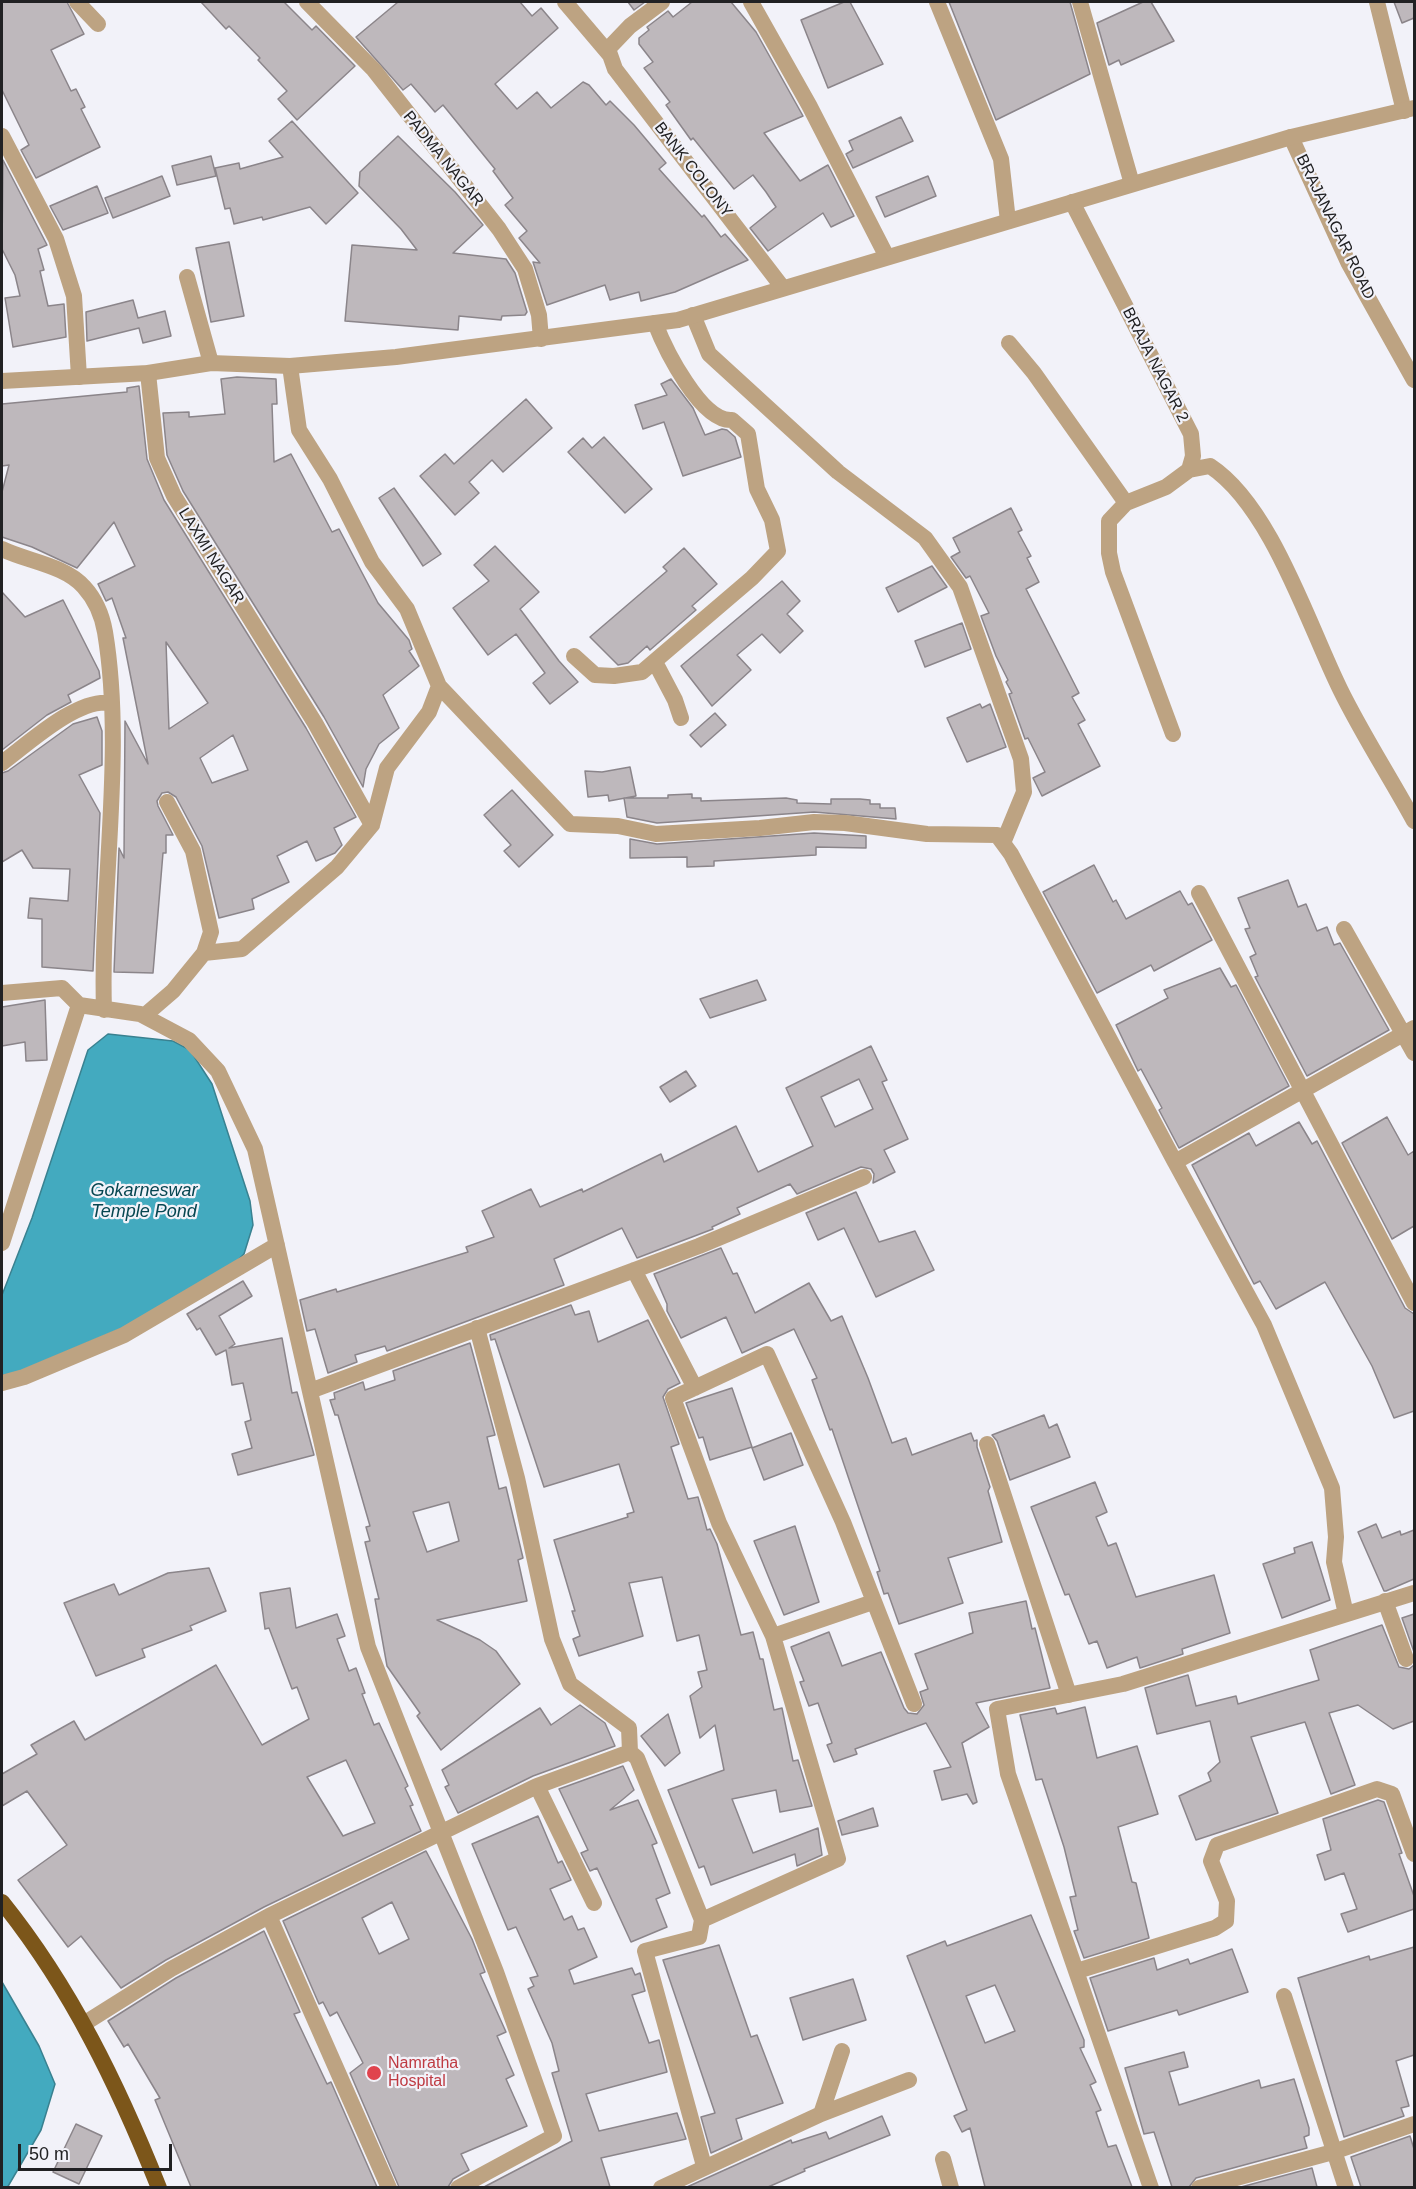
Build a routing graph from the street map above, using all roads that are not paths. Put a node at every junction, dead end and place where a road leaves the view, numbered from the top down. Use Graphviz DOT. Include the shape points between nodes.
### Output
graph roads {
  1 [pos="77,2"];
  2 [pos="307,2"];
  3 [pos="565,2"];
  4 [pos="662,2"];
  5 [pos="751,2"];
  6 [pos="937,2"];
  7 [pos="1080,2"];
  8 [pos="1377,2"];
  9 [pos="98,24"];
  10 [pos="609,52"];
  11 [pos="1409,109"];
  12 [pos="2,135"];
  13 [pos="1291,137"];
  14 [pos="1132,184"];
  15 [pos="1072,202"];
  16 [pos="1008,221"];
  17 [pos="886,257"];
  18 [pos="187,277"];
  19 [pos="783,288"];
  20 [pos="693,315"];
  21 [pos="655,323"];
  22 [pos="541,339"];
  23 [pos="1009,343"];
  24 [pos="212,363"];
  25 [pos="290,366"];
  26 [pos="148,373"];
  27 [pos="79,377"];
  28 [pos="1414,380"];
  29 [pos="2,381"];
  30 [pos="1189,470"];
  31 [pos="1126,503"];
  32 [pos="6,557"];
  33 [pos="574,656"];
  34 [pos="655,662"];
  35 [pos="439,686"];
  36 [pos="110,702"];
  37 [pos="681,718"];
  38 [pos="1173,734"];
  39 [pos="2,763"];
  40 [pos="167,802"];
  41 [pos="1414,820"];
  42 [pos="372,825"];
  43 [pos="1003,843"];
  44 [pos="1199,893"];
  45 [pos="1344,929"];
  46 [pos="204,953"];
  47 [pos="2,993"];
  48 [pos="79,1005"];
  49 [pos="104,1010"];
  50 [pos="144,1016"];
  51 [pos="1409,1031"];
  52 [pos="1414,1053"];
  53 [pos="1302,1091"];
  54 [pos="1175,1162"];
  55 [pos="864,1177"];
  56 [pos="2,1243"];
  57 [pos="277,1245"];
  58 [pos="634,1270"];
  59 [pos="1414,1303"];
  60 [pos="477,1328"];
  61 [pos="2,1383"];
  62 [pos="695,1388"];
  63 [pos="310,1390"];
  64 [pos="987,1444"];
  65 [pos="1414,1593"];
  66 [pos="1385,1601"];
  67 [pos="873,1602"];
  68 [pos="1346,1614"];
  69 [pos="773,1636"];
  70 [pos="1406,1659"];
  71 [pos="1069,1695"];
  72 [pos="914,1704"];
  73 [pos="630,1752"];
  74 [pos="537,1786"];
  75 [pos="440,1832"];
  76 [pos="1414,1854"];
  77 [pos="2,1902"];
  78 [pos="594,1903"];
  79 [pos="269,1916"];
  80 [pos="702,1920"];
  81 [pos="1077,1971"];
  82 [pos="1284,1996"];
  83 [pos="85,2023"];
  84 [pos="842,2051"];
  85 [pos="909,2080"];
  86 [pos="821,2114"];
  87 [pos="1414,2124"];
  88 [pos="1333,2152"];
  89 [pos="943,2159"];
  90 [pos="704,2166"];
  91 [pos="159,2187"];
  92 [pos="389,2187"];
  93 [pos="458,2187"];
  94 [pos="661,2187"];
  95 [pos="951,2187"];
  96 [pos="1151,2187"];
  97 [pos="1198,2187"];
  98 [pos="1346,2187"];
  1 -- 9 [label="street"];
  2 -- 22 [label="street, PADMA NAGAR" via="374,70 499,229 525,268 539,315"];
  3 -- 10 [label="street, BANK COLONY"];
  4 -- 10 [label="street" via="630,26"];
  5 -- 17 [label="street" via="810,105"];
  6 -- 16 [label="street" via="1001,159"];
  7 -- 14 [label="street"];
  8 -- 11 [label="street"];
  10 -- 19 [label="street, BANK COLONY" via="615,69"];
  11 -- 13 [label="street"];
  12 -- 27 [label="street" via="56,239 74,296"];
  13 -- 14 [label="street"];
  13 -- 28 [label="street, BRAJANAGAR ROAD" via="1348,262"];
  14 -- 15 [label="street"];
  15 -- 16 [label="street"];
  15 -- 30 [label="street, BRAJA NAGAR 2" via="1191,434 1193,456"];
  16 -- 17 [label="street"];
  17 -- 19 [label="street"];
  18 -- 24 [label="street"];
  19 -- 20 [label="street"];
  20 -- 21 [label="street"];
  20 -- 43 [label="street" via="709,354 838,472 925,538 960,587 1021,759 1024,792"];
  21 -- 22 [label="street"];
  21 -- 34 [label="street" via="666,351 699,402 748,434 757,489 779,543 778,551 766,566"];
  22 -- 25 [label="street"];
  23 -- 31 [label="street"];
  24 -- 25 [label="street"];
  24 -- 26 [label="street"];
  25 -- 35 [label="street" via="299,430 330,479 372,562 407,609"];
  26 -- 27 [label="street"];
  26 -- 42 [label="street, LAXMI NAGAR" via="157,458 174,496 315,723"];
  27 -- 29 [label="street"];
  30 -- 31 [label="street" via="1166,487"];
  30 -- 41 [label="street" via="1210,466 1229,478 1257,516 1293,582 1340,690"];
  31 -- 38 [label="street" via="1109,521 1109,553"];
  32 -- 36 [label="street" via="60,571 82,585 95,602 105,629"];
  33 -- 34 [label="street" via="596,675 642,672"];
  34 -- 37 [label="street"];
  35 -- 42 [label="street" via="429,712 387,768"];
  35 -- 43 [label="street" via="570,824 618,826 656,834 845,823 927,834 997,835"];
  36 -- 39 [label="street" via="99,701 78,708"];
  36 -- 49 [label="street"];
  40 -- 46 [label="street" via="193,851 211,932"];
  42 -- 46 [label="street" via="337,867 242,949"];
  43 -- 54 [label="street"];
  44 -- 53 [label="street"];
  45 -- 51 [label="street"];
  46 -- 50 [label="street" via="173,991"];
  47 -- 48 [label="street" via="62,988"];
  48 -- 49 [label="street"];
  48 -- 56 [label="street"];
  49 -- 50 [label="street"];
  50 -- 57 [label="street" via="189,1040 218,1071 255,1149"];
  51 -- 52 [label="street"];
  51 -- 53 [label="street"];
  53 -- 54 [label="street"];
  53 -- 59 [label="street"];
  54 -- 68 [label="street" via="1264,1324 1332,1488 1334,1562"];
  55 -- 58 [label="street"];
  57 -- 61 [label="street" via="124,1335"];
  57 -- 63 [label="street"];
  58 -- 60 [label="street"];
  58 -- 62 [label="street"];
  60 -- 63 [label="street"];
  60 -- 73 [label="street" via="517,1478 552,1639 570,1684 629,1728"];
  62 -- 67 [label="street" via="768,1354 843,1522"];
  62 -- 69 [label="street" via="673,1398 678,1416 719,1523"];
  63 -- 75 [label="street" via="368,1647"];
  64 -- 71 [label="street"];
  65 -- 66 [label="street"];
  66 -- 68 [label="street"];
  66 -- 70 [label="street"];
  67 -- 69 [label="street"];
  67 -- 72 [label="street"];
  68 -- 71 [label="street" via="1124,1684"];
  69 -- 80 [label="street" via="838,1859"];
  71 -- 81 [label="street" via="997,1709 1008,1774"];
  73 -- 74 [label="street"];
  73 -- 80 [label="street" via="637,1758"];
  74 -- 75 [label="street"];
  74 -- 78 [label="street"];
  75 -- 79 [label="street"];
  75 -- 93 [label="street" via="496,1972 554,2136"];
  76 -- 81 [label="street" via="1392,1794 1377,1789 1217,1845 1211,1861 1227,1901 1226,1921 1215,1928"];
  77 -- 83 [label="highway"];
  79 -- 83 [label="street" via="171,1969"];
  79 -- 92 [label="street"];
  80 -- 90 [label="street" via="699,1937 645,1951"];
  81 -- 96 [label="street"];
  82 -- 88 [label="street"];
  83 -- 91 [label="highway"];
  84 -- 86 [label="street"];
  85 -- 86 [label="street"];
  86 -- 90 [label="street"];
  87 -- 88 [label="street"];
  88 -- 97 [label="street"];
  88 -- 98 [label="street"];
  89 -- 95 [label="street"];
  90 -- 94 [label="street"];
}
